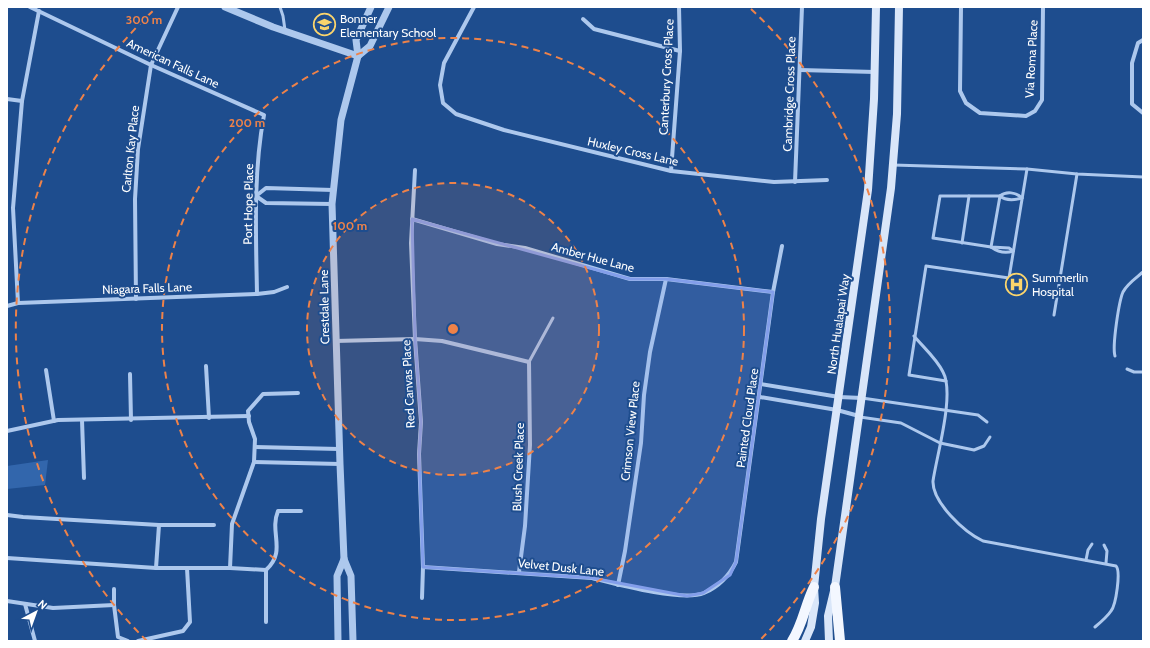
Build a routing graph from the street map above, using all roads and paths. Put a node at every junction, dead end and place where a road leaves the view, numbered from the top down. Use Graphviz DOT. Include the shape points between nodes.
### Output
graph roads {
  1 [pos="30,7"];
  2 [pos="178,7"];
  3 [pos="225,7"];
  4 [pos="280,7"];
  5 [pos="371,7"];
  6 [pos="389,7"];
  7 [pos="474,7"];
  8 [pos="679,7"];
  9 [pos="802,7"];
  10 [pos="876,7"];
  11 [pos="899,7"];
  12 [pos="960,7"];
  13 [pos="1043,7"];
  14 [pos="39,11"];
  15 [pos="583,18"];
  16 [pos="285,32"];
  17 [pos="1143,40"];
  18 [pos="680,51"];
  19 [pos="358,56"];
  20 [pos="151,65"];
  21 [pos="800,70"];
  22 [pos="876,72"];
  23 [pos="7,99"];
  24 [pos="22,101"];
  25 [pos="1143,113"];
  26 [pos="264,115"];
  27 [pos="893,165"];
  28 [pos="1027,169"];
  29 [pos="415,170"];
  30 [pos="671,171"];
  31 [pos="1077,174"];
  32 [pos="1143,177"];
  33 [pos="827,180"];
  34 [pos="795,182"];
  35 [pos="333,190"];
  36 [pos="256,196"];
  37 [pos="969,196"];
  38 [pos="1000,196"];
  39 [pos="1022,198"];
  40 [pos="332,204"];
  41 [pos="7,208"];
  42 [pos="13,208"];
  43 [pos="412,219"];
  44 [pos="962,242"];
  45 [pos="782,246"];
  46 [pos="991,247"];
  47 [pos="1013,251"];
  48 [pos="1143,272"];
  49 [pos="666,279"];
  50 [pos="287,287"];
  51 [pos="773,292"];
  52 [pos="257,294"];
  53 [pos="136,298"];
  54 [pos="18,303"];
  55 [pos="7,306"];
  56 [pos="1054,315"];
  57 [pos="553,318"];
  58 [pos="914,336"];
  59 [pos="415,339"];
  60 [pos="335,341"];
  61 [pos="1115,356"];
  62 [pos="529,362"];
  63 [pos="206,366"];
  64 [pos="46,370"];
  65 [pos="1126,370"];
  66 [pos="1143,372"];
  67 [pos="130,374"];
  68 [pos="946,381"];
  69 [pos="762,384"];
  70 [pos="298,393"];
  71 [pos="760,397"];
  72 [pos="839,397"];
  73 [pos="862,398"];
  74 [pos="837,410"];
  75 [pos="945,410"];
  76 [pos="249,416"];
  77 [pos="859,416"];
  78 [pos="209,418"];
  79 [pos="82,420"];
  80 [pos="131,420"];
  81 [pos="54,421"];
  82 [pos="987,422"];
  83 [pos="7,431"];
  84 [pos="990,437"];
  85 [pos="940,443"];
  86 [pos="255,447"];
  87 [pos="339,448"];
  88 [pos="254,462"];
  89 [pos="340,464"];
  90 [pos="84,478"];
  91 [pos="301,511"];
  92 [pos="7,515"];
  93 [pos="159,525"];
  94 [pos="214,525"];
  95 [pos="1092,544"];
  96 [pos="1104,545"];
  97 [pos="7,558"];
  98 [pos="344,559"];
  99 [pos="1086,560"];
  100 [pos="1106,563"];
  101 [pos="423,567"];
  102 [pos="156,568"];
  103 [pos="187,568"];
  104 [pos="230,568"];
  105 [pos="266,570"];
  106 [pos="519,572"];
  107 [pos="618,585"];
  108 [pos="716,585"];
  109 [pos="814,587"];
  110 [pos="835,587"];
  111 [pos="114,589"];
  112 [pos="422,598"];
  113 [pos="7,601"];
  114 [pos="25,604"];
  115 [pos="114,605"];
  116 [pos="266,622"];
  117 [pos="1095,627"];
  118 [pos="35,641"];
  119 [pos="128,641"];
  120 [pos="138,641"];
  121 [pos="338,641"];
  122 [pos="353,641"];
  123 [pos="792,641"];
  124 [pos="805,641"];
  125 [pos="829,641"];
  126 [pos="840,641"];
  1 -- 14 [label="street, American Falls Lane"];
  2 -- 20 [label="street, Carlton Kay Place"];
  3 -- 16 [label="street"];
  4 -- 16 [label="lane"];
  5 -- 19 [label="street, Crestdale Lane" via="356,40"];
  6 -- 19 [label="street" via="370,46"];
  7 -- 30 [label="street, Huxley Cross Lane" via="444,63 440,85 442,103 456,114 504,130"];
  8 -- 18 [label="street, Canterbury Cross Place"];
  9 -- 21 [label="street, Cambridge Cross Place"];
  10 -- 22 [label="main road, North Hualapai Way"];
  11 -- 27 [label="main road" via="898,100"];
  12 -- 13 [label="street, Via Roma Place" via="960,92 966,103 980,113 1026,116 1035,111 1042,100"];
  14 -- 20 [label="street, American Falls Lane"];
  14 -- 24 [label="street"];
  15 -- 18 [label="street" via="594,30"];
  16 -- 19 [label="street"];
  17 -- 25 [label="street" via="1138,43 1132,63 1132,104"];
  18 -- 30 [label="street, Canterbury Cross Place"];
  19 -- 35 [label="street, Crestdale Lane" via="341,120"];
  20 -- 26 [label="street, American Falls Lane"];
  20 -- 53 [label="street, Carlton Kay Place" via="138,149 135,198"];
  21 -- 22 [label="street"];
  21 -- 34 [label="street, Cambridge Cross Place"];
  22 -- 72 [label="main road, North Hualapai Way" via="868,190"];
  23 -- 24 [label="street"];
  24 -- 42 [label="street"];
  26 -- 36 [label="street, Port Hope Place"];
  27 -- 28 [label="lane"];
  27 -- 73 [label="main road"];
  28 -- 31 [label="lane"];
  28 -- 39 [label="lane"];
  29 -- 43 [label="street, Red Canvas Place"];
  30 -- 34 [label="street, Huxley Cross Lane"];
  31 -- 32 [label="lane"];
  31 -- 56 [label="lane"];
  33 -- 34 [label="street, Huxley Cross Lane"];
  35 -- 36 [label="street" via="266,188"];
  35 -- 40 [label="street, Crestdale Lane"];
  36 -- 40 [label="street" via="266,203"];
  36 -- 52 [label="street, Port Hope Place"];
  37 -- 38 [label="lane"];
  37 -- 44 [label="lane"];
  37 -- 44 [label="lane" via="940,196 934,231 933,238"];
  38 -- 39 [label="lane" via="1016,200"];
  38 -- 39 [label="lane" via="1010,193 1018,194"];
  38 -- 46 [label="lane"];
  39 -- 47 [label="lane"];
  40 -- 60 [label="street, Crestdale Lane"];
  41 -- 42 [label="street"];
  42 -- 54 [label="street"];
  43 -- 49 [label="street, Amber Hue Lane" via="497,244 525,248 630,279"];
  43 -- 59 [label="street, Red Canvas Place"];
  44 -- 46 [label="lane"];
  45 -- 51 [label="street, Painted Cloud Place"];
  46 -- 47 [label="lane" via="1009,248"];
  47 -- 58 [label="lane" via="1008,278 926,266"];
  48 -- 61 [label="lane" via="1122,295 1114,345"];
  49 -- 51 [label="street, Amber Hue Lane"];
  49 -- 107 [label="street, Crimson View Place" via="650,352 641,443"];
  50 -- 52 [label="street, Niagara Falls Lane"];
  51 -- 69 [label="street, Painted Cloud Place"];
  52 -- 53 [label="street, Niagara Falls Lane"];
  53 -- 54 [label="street, Niagara Falls Lane"];
  54 -- 55 [label="street, Niagara Falls Lane"];
  57 -- 62 [label="lane"];
  58 -- 68 [label="lane" via="941,369"];
  58 -- 68 [label="lane" via="909,374"];
  59 -- 60 [label="street"];
  59 -- 62 [label="street" via="442,341"];
  59 -- 101 [label="street, Red Canvas Place" via="422,422 419,454"];
  60 -- 87 [label="street, Crestdale Lane"];
  62 -- 106 [label="street, Blush Creek Place" via="530,445 525,526"];
  63 -- 78 [label="street"];
  64 -- 81 [label="street"];
  65 -- 66 [label="lane"];
  67 -- 80 [label="street"];
  68 -- 75 [label="lane" via="948,390"];
  69 -- 71 [label="street, Painted Cloud Place"];
  69 -- 72 [label="street"];
  70 -- 76 [label="street" via="263,394 248,411"];
  71 -- 74 [label="street"];
  71 -- 108 [label="street, Painted Cloud Place" via="736,562 730,575"];
  72 -- 73 [label="street"];
  72 -- 74 [label="main road, North Hualapai Way"];
  73 -- 75 [label="lane"];
  73 -- 77 [label="main road"];
  74 -- 77 [label="street"];
  74 -- 109 [label="main road, North Hualapai Way"];
  75 -- 82 [label="lane" via="978,415"];
  75 -- 85 [label="lane"];
  76 -- 78 [label="street"];
  76 -- 86 [label="street"];
  77 -- 85 [label="lane" via="901,423"];
  77 -- 110 [label="main road"];
  78 -- 80 [label="street"];
  79 -- 80 [label="street"];
  79 -- 81 [label="street"];
  79 -- 90 [label="street"];
  81 -- 83 [label="street"];
  84 -- 85 [label="lane" via="984,446 974,450"];
  85 -- 99 [label="lane" via="933,480 934,491 963,529 982,541"];
  86 -- 87 [label="street"];
  86 -- 88 [label="street"];
  87 -- 89 [label="street, Crestdale Lane"];
  88 -- 89 [label="street"];
  88 -- 104 [label="street" via="232,524"];
  89 -- 98 [label="street, Crestdale Lane"];
  91 -- 105 [label="street" via="278,511 274,520 278,544 274,562"];
  92 -- 93 [label="street"];
  93 -- 94 [label="street"];
  93 -- 102 [label="street"];
  95 -- 99 [label="lane"];
  96 -- 100 [label="lane" via="1107,551"];
  97 -- 102 [label="street"];
  98 -- 121 [label="street, Crestdale Lane" via="337,576"];
  98 -- 122 [label="street, Crestdale Lane" via="351,576"];
  99 -- 100 [label="lane"];
  100 -- 117 [label="lane" via="1116,566 1119,570 1114,606"];
  101 -- 106 [label="street, Velvet Dusk Lane"];
  101 -- 112 [label="street, Red Canvas Place"];
  102 -- 103 [label="street"];
  103 -- 104 [label="street"];
  103 -- 120 [label="street" via="190,622 187,627 183,631"];
  104 -- 105 [label="street"];
  105 -- 116 [label="street"];
  106 -- 107 [label="street, Velvet Dusk Lane" via="592,578"];
  107 -- 108 [label="street, Velvet Dusk Lane" via="687,596 703,593"];
  109 -- 123 [label="main road" via="807,602 803,621"];
  109 -- 124 [label="main road, North Hualapai Way" via="815,603 811,627"];
  110 -- 125 [label="main road" via="830,605"];
  110 -- 126 [label="main road"];
  111 -- 115 [label="street"];
  113 -- 114 [label="street"];
  114 -- 115 [label="street" via="53,608"];
  114 -- 118 [label="street"];
  115 -- 119 [label="street" via="118,637"];
}
